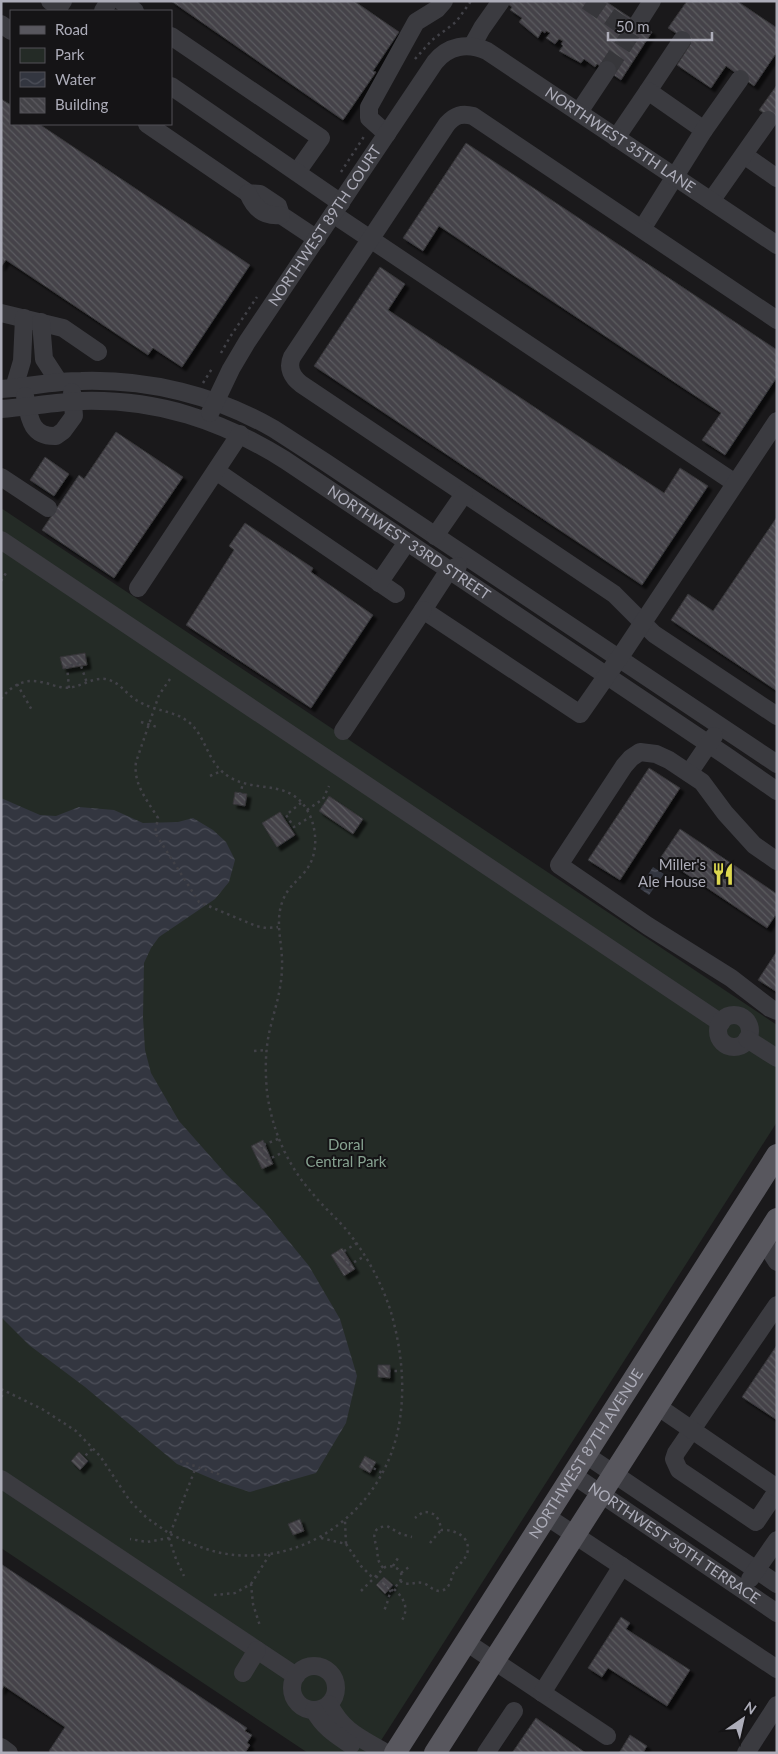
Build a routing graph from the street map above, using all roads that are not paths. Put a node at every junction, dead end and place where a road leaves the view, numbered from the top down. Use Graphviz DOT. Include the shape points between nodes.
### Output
graph roads {
  1 [pos="121,1"];
  2 [pos="444,1"];
  3 [pos="501,1"];
  4 [pos="652,1"];
  5 [pos="134,10"];
  6 [pos="638,23"];
  7 [pos="172,37"];
  8 [pos="682,40"];
  9 [pos="466,46"];
  10 [pos="607,70"];
  11 [pos="740,79"];
  12 [pos="172,87"];
  13 [pos="648,91"];
  14 [pos="578,112"];
  15 [pos="768,120"];
  16 [pos="148,125"];
  17 [pos="704,130"];
  18 [pos="387,134"];
  19 [pos="616,138"];
  20 [pos="744,155"];
  21 [pos="297,172"];
  22 [pos="675,177"];
  23 [pos="777,178"];
  24 [pos="711,201"];
  25 [pos="337,208"];
  26 [pos="642,229"];
  27 [pos="317,239"];
  28 [pos="370,239"];
  29 [pos="777,245"];
  30 [pos="1,313"];
  31 [pos="24,318"];
  32 [pos="777,320"];
  33 [pos="41,322"];
  34 [pos="98,352"];
  35 [pos="65,382"];
  36 [pos="13,388"];
  37 [pos="74,401"];
  38 [pos="215,402"];
  39 [pos="27,406"];
  40 [pos="1,409"];
  41 [pos="207,420"];
  42 [pos="777,421"];
  43 [pos="240,434"];
  44 [pos="216,471"];
  45 [pos="1,477"];
  46 [pos="735,483"];
  47 [pos="464,494"];
  48 [pos="48,508"];
  49 [pos="1,540"];
  50 [pos="440,540"];
  51 [pos="407,542"];
  52 [pos="449,570"];
  53 [pos="488,572"];
  54 [pos="379,583"];
  55 [pos="138,588"];
  56 [pos="396,594"];
  57 [pos="423,610"];
  58 [pos="643,622"];
  59 [pos="618,659"];
  60 [pos="606,676"];
  61 [pos="777,716"];
  62 [pos="720,727"];
  63 [pos="343,731"];
  64 [pos="709,744"];
  65 [pos="777,764"];
  66 [pos="689,773"];
  67 [pos="777,791"];
  68 [pos="777,861"];
  69 [pos="777,1011"];
  70 [pos="777,1058"];
  71 [pos="777,1155"];
  72 [pos="777,1218"];
  73 [pos="734,1221"];
  74 [pos="770,1242"];
  75 [pos="777,1262"];
  76 [pos="777,1305"];
  77 [pos="657,1406"];
  78 [pos="692,1430"];
  79 [pos="586,1454"];
  80 [pos="614,1473"];
  81 [pos="573,1475"];
  82 [pos="1,1479"];
  83 [pos="777,1490"];
  84 [pos="601,1494"];
  85 [pos="546,1516"];
  86 [pos="575,1534"];
  87 [pos="777,1540"];
  88 [pos="622,1566"];
  89 [pos="756,1570"];
  90 [pos="777,1584"];
  91 [pos="743,1590"];
  92 [pos="777,1613"];
  93 [pos="466,1642"];
  94 [pos="257,1650"];
  95 [pos="494,1661"];
  96 [pos="777,1669"];
  97 [pos="243,1673"];
  98 [pos="296,1676"];
  99 [pos="542,1693"];
  100 [pos="777,1706"];
  101 [pos="322,1707"];
  102 [pos="514,1711"];
  103 [pos="608,1736"];
  104 [pos="1,1747"];
  105 [pos="9,1753"];
  106 [pos="362,1753"];
  107 [pos="386,1753"];
  108 [pos="396,1753"];
  109 [pos="435,1753"];
  110 [pos="486,1753"];
  111 [pos="746,1753"];
  1 -- 5 [label="street"];
  2 -- 18 [label="street" via="416,22 369,108 369,118"];
  3 -- 9 [label="street"];
  4 -- 6 [label="street"];
  7 -- 21 [label="street" via="321,138"];
  8 -- 13 [label="street"];
  9 -- 14 [label="street, NORTHWEST 35TH LANE" via="491,53"];
  9 -- 18 [label="street, NORTHWEST 89TH COURT" via="446,52 435,62"];
  10 -- 14 [label="street"];
  11 -- 17 [label="street"];
  12 -- 21 [label="street"];
  13 -- 17 [label="street"];
  13 -- 19 [label="street"];
  14 -- 19 [label="street, NORTHWEST 35TH LANE"];
  15 -- 20 [label="street"];
  16 -- 27 [label="street" via="248,193 260,194 278,206 281,215"];
  17 -- 22 [label="street"];
  18 -- 25 [label="street, NORTHWEST 89TH COURT"];
  19 -- 22 [label="street, NORTHWEST 35TH LANE"];
  20 -- 23 [label="street"];
  20 -- 24 [label="street"];
  21 -- 25 [label="street"];
  22 -- 24 [label="street, NORTHWEST 35TH LANE"];
  22 -- 26 [label="street"];
  24 -- 29 [label="street, NORTHWEST 35TH LANE"];
  25 -- 27 [label="street, NORTHWEST 89TH COURT"];
  25 -- 28 [label="street"];
  26 -- 28 [label="street" via="473,116 461,114 447,124"];
  26 -- 32 [label="street"];
  27 -- 38 [label="street, NORTHWEST 89TH COURT" via="247,342"];
  28 -- 46 [label="street"];
  28 -- 47 [label="street" via="292,357 289,363 291,372 301,384"];
  30 -- 31 [label="street"];
  31 -- 33 [label="street"];
  31 -- 36 [label="street" via="21,366"];
  33 -- 34 [label="street" via="64,328"];
  33 -- 35 [label="street" via="44,359"];
  35 -- 36 [label="street, NORTHWEST 33RD STREET"];
  35 -- 37 [label="street"];
  35 -- 38 [label="street, NORTHWEST 33RD STREET" via="104,380 139,383"];
  36 -- 39 [label="street"];
  37 -- 39 [label="street, NORTHWEST 33RD STREET"];
  37 -- 39 [label="street" via="74,416 56,436 32,425"];
  37 -- 41 [label="street, NORTHWEST 33RD STREET" via="138,404"];
  38 -- 41 [label="street, NORTHWEST 89TH COURT"];
  38 -- 50 [label="street, NORTHWEST 33RD STREET" via="273,429"];
  39 -- 40 [label="street, NORTHWEST 33RD STREET"];
  41 -- 43 [label="street, NORTHWEST 33RD STREET"];
  42 -- 46 [label="street"];
  43 -- 44 [label="street"];
  43 -- 51 [label="street, NORTHWEST 33RD STREET" via="285,460"];
  44 -- 54 [label="street"];
  44 -- 55 [label="street"];
  45 -- 48 [label="street"];
  46 -- 58 [label="street"];
  47 -- 50 [label="street"];
  47 -- 58 [label="street" via="614,594"];
  49 -- 70 [label="street" via="721,1023 728,1016 743,1018 750,1032 747,1039"];
  50 -- 52 [label="street" via="449,556"];
  50 -- 53 [label="street, NORTHWEST 33RD STREET"];
  51 -- 52 [label="street, NORTHWEST 33RD STREET"];
  51 -- 54 [label="street"];
  52 -- 53 [label="street" via="459,566"];
  52 -- 57 [label="street"];
  52 -- 60 [label="street, NORTHWEST 33RD STREET"];
  53 -- 59 [label="street, NORTHWEST 33RD STREET"];
  54 -- 56 [label="street"];
  57 -- 60 [label="street" via="580,714"];
  57 -- 63 [label="street"];
  58 -- 59 [label="street"];
  58 -- 61 [label="street" via="654,634"];
  59 -- 60 [label="street"];
  59 -- 62 [label="street, NORTHWEST 33RD STREET"];
  60 -- 64 [label="street, NORTHWEST 33RD STREET"];
  62 -- 64 [label="street"];
  62 -- 65 [label="street, NORTHWEST 33RD STREET"];
  64 -- 66 [label="street"];
  64 -- 67 [label="street, NORTHWEST 33RD STREET"];
  66 -- 68 [label="street" via="702,782 754,845"];
  66 -- 69 [label="street" via="663,756 644,752 636,754 624,766 559,865"];
  71 -- 73 [label="main road, NORTHWEST 87TH AVENUE"];
  72 -- 74 [label="main road"];
  73 -- 74 [label="main road"];
  73 -- 79 [label="main road, NORTHWEST 87TH AVENUE"];
  74 -- 75 [label="street"];
  74 -- 77 [label="main road"];
  76 -- 78 [label="street"];
  77 -- 78 [label="street"];
  77 -- 80 [label="main road"];
  78 -- 83 [label="street"];
  78 -- 83 [label="street" via="675,1456 679,1470 756,1522"];
  79 -- 80 [label="street, NORTHWEST 30TH TERRACE"];
  79 -- 81 [label="main road, NORTHWEST 87TH AVENUE"];
  80 -- 84 [label="main road"];
  80 -- 89 [label="street, NORTHWEST 30TH TERRACE"];
  81 -- 84 [label="street, NORTHWEST 30TH TERRACE"];
  81 -- 85 [label="main road, NORTHWEST 87TH AVENUE"];
  82 -- 94 [label="street"];
  84 -- 86 [label="main road"];
  84 -- 91 [label="street, NORTHWEST 30TH TERRACE"];
  85 -- 86 [label="street"];
  85 -- 93 [label="main road, NORTHWEST 87TH AVENUE"];
  86 -- 88 [label="street"];
  86 -- 95 [label="main road"];
  87 -- 89 [label="street"];
  88 -- 96 [label="street"];
  88 -- 99 [label="street"];
  89 -- 90 [label="street, NORTHWEST 30TH TERRACE"];
  89 -- 91 [label="street"];
  91 -- 92 [label="street, NORTHWEST 30TH TERRACE"];
  93 -- 95 [label="street"];
  93 -- 108 [label="main road, NORTHWEST 87TH AVENUE"];
  94 -- 97 [label="street"];
  94 -- 98 [label="street"];
  95 -- 99 [label="street"];
  95 -- 109 [label="main road"];
  98 -- 101 [label="street" via="293,1686 296,1700 301,1705"];
  98 -- 101 [label="street" via="311,1666 331,1674 336,1694"];
  99 -- 103 [label="street"];
  100 -- 111 [label="street"];
  101 -- 106 [label="street" via="320,1721 326,1728"];
  101 -- 107 [label="street" via="349,1731"];
  102 -- 110 [label="street"];
  104 -- 105 [label="street"];
}
